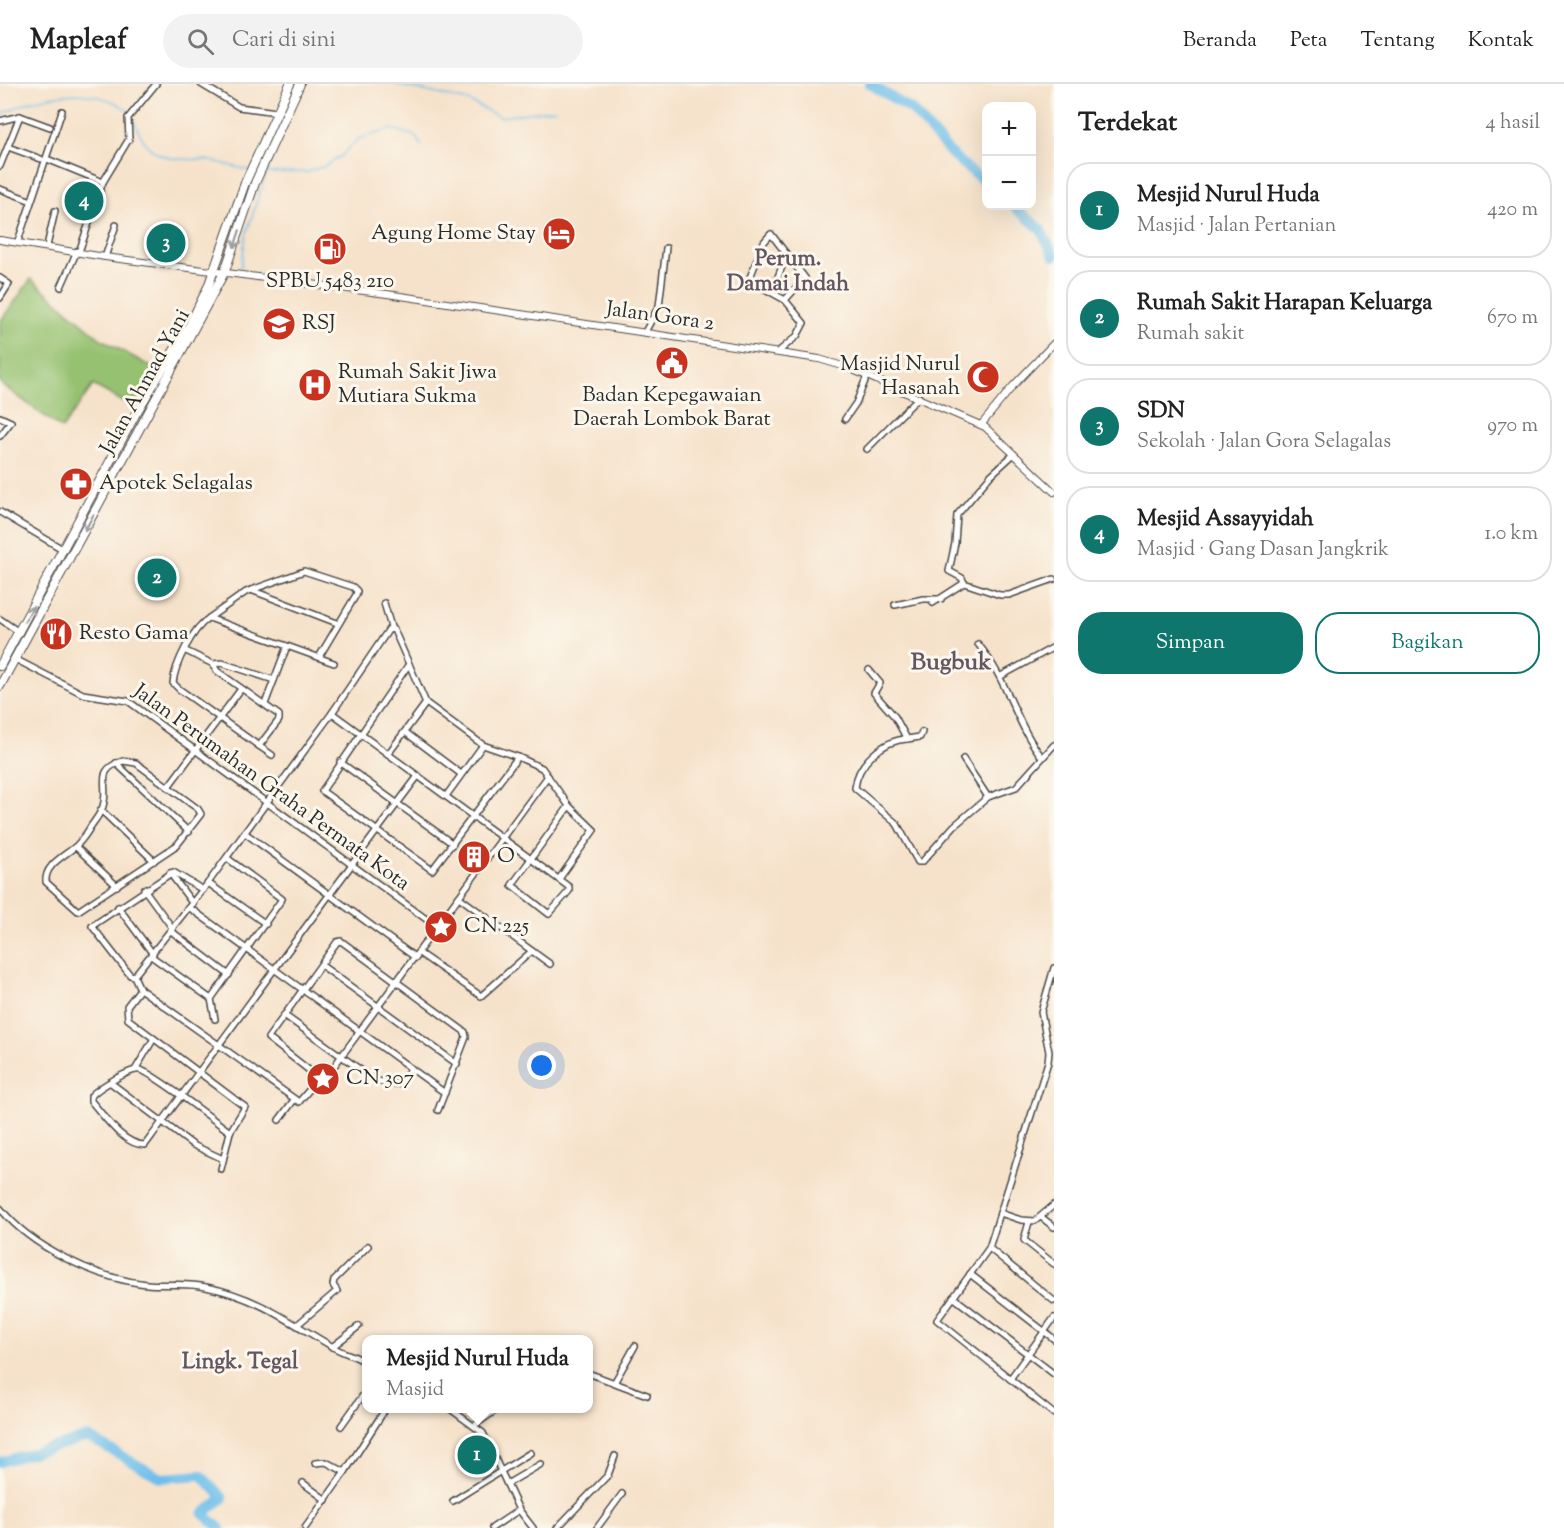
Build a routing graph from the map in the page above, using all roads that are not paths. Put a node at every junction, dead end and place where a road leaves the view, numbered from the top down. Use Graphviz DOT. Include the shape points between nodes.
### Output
graph roads {
  1 [pos="156,84"];
  2 [pos="201,84"];
  3 [pos="290,84"];
  4 [pos="300,84"];
  5 [pos="62,111"];
  6 [pos="278,112"];
  7 [pos="20,116"];
  8 [pos="0,121"];
  9 [pos="50,127"];
  10 [pos="8,147"];
  11 [pos="266,150"];
  12 [pos="44,159"];
  13 [pos="0,166"];
  14 [pos="260,166"];
  15 [pos="103,182"];
  16 [pos="0,189"];
  17 [pos="242,192"];
  18 [pos="251,195"];
  19 [pos="29,200"];
  20 [pos="55,211"];
  21 [pos="116,225"];
  22 [pos="0,240"];
  23 [pos="18,242"];
  24 [pos="47,246"];
  25 [pos="666,248"];
  26 [pos="78,252"];
  27 [pos="787,254"];
  28 [pos="105,257"];
  29 [pos="215,271"];
  30 [pos="225,271"];
  31 [pos="0,278"];
  32 [pos="61,287"];
  33 [pos="771,292"];
  34 [pos="0,298"];
  35 [pos="785,300"];
  36 [pos="645,332"];
  37 [pos="1054,343"];
  38 [pos="778,352"];
  39 [pos="867,376"];
  40 [pos="919,398"];
  41 [pos="0,417"];
  42 [pos="844,419"];
  43 [pos="981,424"];
  44 [pos="0,436"];
  45 [pos="867,449"];
  46 [pos="1014,454"];
  47 [pos="1054,492"];
  48 [pos="0,512"];
  49 [pos="64,550"];
  50 [pos="63,560"];
  51 [pos="58,571"];
  52 [pos="1054,579"];
  53 [pos="964,583"];
  54 [pos="251,590"];
  55 [pos="941,599"];
  56 [pos="384,603"];
  57 [pos="933,603"];
  58 [pos="895,605"];
  59 [pos="209,618"];
  60 [pos="0,619"];
  61 [pos="337,623"];
  62 [pos="391,627"];
  63 [pos="19,632"];
  64 [pos="978,644"];
  65 [pos="287,646"];
  66 [pos="1054,647"];
  67 [pos="186,651"];
  68 [pos="319,657"];
  69 [pos="15,659"];
  70 [pos="334,663"];
  71 [pos="213,664"];
  72 [pos="409,664"];
  73 [pos="0,666"];
  74 [pos="869,670"];
  75 [pos="1001,676"];
  76 [pos="274,680"];
  77 [pos="0,684"];
  78 [pos="241,689"];
  79 [pos="426,703"];
  80 [pos="265,704"];
  81 [pos="332,713"];
  82 [pos="220,718"];
  83 [pos="405,732"];
  84 [pos="922,732"];
  85 [pos="360,734"];
  86 [pos="907,739"];
  87 [pos="483,745"];
  88 [pos="1054,745"];
  89 [pos="259,746"];
  90 [pos="196,751"];
  91 [pos="388,754"];
  92 [pos="272,755"];
  93 [pos="518,757"];
  94 [pos="1042,757"];
  95 [pos="963,759"];
  96 [pos="340,762"];
  97 [pos="116,763"];
  98 [pos="461,774"];
  99 [pos="418,776"];
  100 [pos="548,776"];
  101 [pos="168,787"];
  102 [pos="446,796"];
  103 [pos="988,797"];
  104 [pos="266,802"];
  105 [pos="397,803"];
  106 [pos="569,806"];
  107 [pos="101,810"];
  108 [pos="474,817"];
  109 [pos="189,832"];
  110 [pos="376,832"];
  111 [pos="245,833"];
  112 [pos="502,838"];
  113 [pos="453,844"];
  114 [pos="76,847"];
  115 [pos="226,858"];
  116 [pos="531,859"];
  117 [pos="154,861"];
  118 [pos="351,865"];
  119 [pos="170,873"];
  120 [pos="559,879"];
  121 [pos="208,883"];
  122 [pos="117,886"];
  123 [pos="144,889"];
  124 [pos="203,890"];
  125 [pos="329,894"];
  126 [pos="459,897"];
  127 [pos="191,906"];
  128 [pos="118,907"];
  129 [pos="266,924"];
  130 [pos="437,927"];
  131 [pos="172,930"];
  132 [pos="248,950"];
  133 [pos="532,951"];
  134 [pos="152,955"];
  135 [pos="417,956"];
  136 [pos="550,964"];
  137 [pos="321,965"];
  138 [pos="1054,968"];
  139 [pos="275,970"];
  140 [pos="229,975"];
  141 [pos="134,976"];
  142 [pos="397,982"];
  143 [pos="140,989"];
  144 [pos="303,990"];
  145 [pos="211,999"];
  146 [pos="379,1007"];
  147 [pos="284,1014"];
  148 [pos="215,1019"];
  149 [pos="360,1032"];
  150 [pos="153,1040"];
  151 [pos="219,1046"];
  152 [pos="342,1056"];
  153 [pos="457,1064"];
  154 [pos="411,1069"];
  155 [pos="135,1070"];
  156 [pos="199,1073"];
  157 [pos="319,1078"];
  158 [pos="111,1083"];
  159 [pos="445,1093"];
  160 [pos="181,1097"];
  161 [pos="294,1100"];
  162 [pos="438,1110"];
  163 [pos="279,1120"];
  164 [pos="162,1122"];
  165 [pos="230,1132"];
  166 [pos="223,1159"];
  167 [pos="220,1169"];
  168 [pos="1054,1205"];
  169 [pos="0,1208"];
  170 [pos="1000,1213"];
  171 [pos="1041,1217"];
  172 [pos="1029,1222"];
  173 [pos="1054,1227"];
  174 [pos="368,1246"];
  175 [pos="989,1248"];
  176 [pos="1054,1264"];
  177 [pos="970,1274"];
  178 [pos="953,1297"];
  179 [pos="1054,1301"];
  180 [pos="1054,1318"];
  181 [pos="297,1325"];
  182 [pos="358,1326"];
  183 [pos="1044,1331"];
  184 [pos="1054,1339"];
  185 [pos="635,1346"];
  186 [pos="332,1347"];
  187 [pos="1028,1354"];
  188 [pos="362,1361"];
  189 [pos="1054,1374"];
  190 [pos="593,1375"];
  191 [pos="1010,1379"];
  192 [pos="614,1383"];
  193 [pos="647,1395"];
  194 [pos="362,1397"];
  195 [pos="383,1413"];
  196 [pos="457,1413"];
  197 [pos="492,1413"];
  198 [pos="1054,1414"];
  199 [pos="475,1425"];
  200 [pos="341,1426"];
  201 [pos="530,1453"];
  202 [pos="615,1456"];
  203 [pos="315,1462"];
  204 [pos="541,1464"];
  205 [pos="500,1470"];
  206 [pos="345,1472"];
  207 [pos="303,1483"];
  208 [pos="507,1484"];
  209 [pos="622,1494"];
  210 [pos="326,1500"];
  211 [pos="453,1501"];
  212 [pos="519,1510"];
  213 [pos="305,1528"];
  214 [pos="492,1528"];
  215 [pos="534,1528"];
  216 [pos="557,1528"];
  217 [pos="597,1528"];
  1 -- 15 [label="street" via="130,115 129,139"];
  2 -- 6 [label="street" via="239,107"];
  3 -- 6 [label="highway"];
  4 -- 11 [label="highway"];
  5 -- 12 [label="street"];
  6 -- 11 [label="highway"];
  7 -- 8 [label="street"];
  7 -- 9 [label="street"];
  7 -- 10 [label="street"];
  10 -- 12 [label="street"];
  10 -- 13 [label="street"];
  11 -- 14 [label="highway"];
  12 -- 15 [label="street"];
  12 -- 23 [label="street"];
  14 -- 17 [label="highway"];
  14 -- 18 [label="highway, Jalan Ahmad Yani"];
  15 -- 26 [label="street"];
  16 -- 19 [label="street"];
  17 -- 18 [label="highway"];
  17 -- 29 [label="highway"];
  18 -- 30 [label="highway, Jalan Ahmad Yani, one-way"];
  20 -- 24 [label="street"];
  21 -- 28 [label="street"];
  22 -- 23 [label="street, Jalan Gora 2"];
  23 -- 24 [label="street, Jalan Gora 2"];
  24 -- 26 [label="street, Jalan Gora 2"];
  25 -- 36 [label="street" via="659,306"];
  26 -- 28 [label="street, Jalan Gora 2"];
  26 -- 32 [label="street"];
  27 -- 33 [label="street"];
  27 -- 33 [label="street" via="773,234 768,235 749,280"];
  27 -- 35 [label="street" via="805,278"];
  28 -- 29 [label="street, Jalan Gora 2"];
  29 -- 30 [label="street, Jalan Gora 2"];
  29 -- 49 [label="highway" via="190,324 135,415"];
  30 -- 36 [label="street, Jalan Gora 2"];
  30 -- 50 [label="highway, Jalan Ahmad Yani, one-way"];
  31 -- 34 [label="street" via="9,285"];
  33 -- 35 [label="street"];
  35 -- 38 [label="street" via="804,325"];
  36 -- 38 [label="street, Jalan Gora 2"];
  37 -- 43 [label="street"];
  38 -- 39 [label="street, Jalan Gora 2" via="834,363"];
  39 -- 40 [label="street, Jalan Gora 2"];
  39 -- 42 [label="street" via="856,403"];
  40 -- 43 [label="street, Jalan Gora 2"];
  40 -- 45 [label="street"];
  41 -- 44 [label="street" via="11,422"];
  43 -- 46 [label="street, Jalan Gora 2"];
  46 -- 47 [label="street, Jalan Gora 2"];
  46 -- 53 [label="street" via="957,515 949,571"];
  48 -- 49 [label="street"];
  49 -- 50 [label="highway"];
  50 -- 51 [label="highway, Jalan Ahmad Yani"];
  63 -- 51 [label="highway, one-way"];
  51 -- 69 [label="highway, Jalan Ahmad Yani"];
  52 -- 53 [label="street" via="1009,595"];
  53 -- 55 [label="street"];
  54 -- 59 [label="street"];
  54 -- 61 [label="street"];
  54 -- 61 [label="street" via="304,571 353,587 356,595"];
  55 -- 57 [label="street"];
  55 -- 58 [label="street"];
  56 -- 62 [label="street"];
  59 -- 65 [label="street"];
  59 -- 67 [label="street" via="196,631"];
  60 -- 63 [label="street"];
  61 -- 68 [label="street"];
  62 -- 72 [label="street"];
  62 -- 81 [label="street"];
  63 -- 73 [label="highway"];
  64 -- 75 [label="street"];
  65 -- 68 [label="street"];
  65 -- 76 [label="street"];
  66 -- 75 [label="street"];
  67 -- 71 [label="street"];
  67 -- 82 [label="street" via="173,683"];
  68 -- 70 [label="street"];
  69 -- 77 [label="highway, Jalan Ahmad Yani"];
  69 -- 90 [label="street, Jalan Perumahan Graha Permata Kota" via="83,694 125,699"];
  71 -- 76 [label="street" via="222,663"];
  71 -- 78 [label="street"];
  72 -- 79 [label="street"];
  72 -- 85 [label="street"];
  74 -- 86 [label="street" via="880,684 874,693 895,717"];
  75 -- 94 [label="street" via="1032,744"];
  76 -- 80 [label="street"];
  78 -- 80 [label="street"];
  78 -- 82 [label="street"];
  79 -- 83 [label="street"];
  79 -- 87 [label="street"];
  80 -- 89 [label="street" via="280,717"];
  81 -- 85 [label="street"];
  81 -- 104 [label="street"];
  82 -- 89 [label="street"];
  82 -- 90 [label="street"];
  83 -- 91 [label="street"];
  83 -- 98 [label="street"];
  84 -- 86 [label="street" via="920,737"];
  85 -- 91 [label="street"];
  85 -- 96 [label="street"];
  86 -- 103 [label="street" via="892,741 877,751 854,786 897,824 918,862"];
  87 -- 93 [label="street"];
  87 -- 98 [label="street"];
  88 -- 94 [label="street"];
  89 -- 92 [label="street"];
  90 -- 101 [label="street"];
  90 -- 104 [label="street, Jalan Perumahan Graha Permata Kota"];
  91 -- 99 [label="street"];
  93 -- 100 [label="street" via="533,762"];
  93 -- 108 [label="street"];
  94 -- 103 [label="street" via="1016,787"];
  95 -- 103 [label="street"];
  96 -- 105 [label="street"];
  96 -- 110 [label="street" via="322,787 323,795"];
  97 -- 101 [label="street" via="136,763"];
  97 -- 107 [label="street" via="103,780 105,801"];
  97 -- 109 [label="street"];
  98 -- 102 [label="street"];
  99 -- 102 [label="street"];
  99 -- 105 [label="street"];
  100 -- 106 [label="street"];
  100 -- 112 [label="street"];
  101 -- 109 [label="street" via="201,811"];
  102 -- 108 [label="street"];
  104 -- 111 [label="street"];
  104 -- 118 [label="street, Jalan Perumahan Graha Permata Kota"];
  105 -- 110 [label="street"];
  105 -- 113 [label="street"];
  106 -- 116 [label="street"];
  106 -- 120 [label="street" via="594,830"];
  107 -- 114 [label="street"];
  107 -- 117 [label="street"];
  108 -- 112 [label="street"];
  108 -- 113 [label="street"];
  109 -- 117 [label="street"];
  110 -- 113 [label="street" via="430,870"];
  110 -- 118 [label="street"];
  111 -- 115 [label="street"];
  111 -- 125 [label="street"];
  112 -- 116 [label="street"];
  112 -- 126 [label="street"];
  114 -- 122 [label="street"];
  114 -- 122 [label="street" via="58,858 46,882 78,912"];
  115 -- 121 [label="street"];
  115 -- 129 [label="street" via="282,899"];
  116 -- 120 [label="street"];
  116 -- 120 [label="street" via="512,886 549,914 569,891"];
  117 -- 122 [label="street"];
  118 -- 125 [label="street"];
  118 -- 130 [label="street, Jalan Perumahan Graha Permata Kota"];
  119 -- 123 [label="street"];
  119 -- 124 [label="street"];
  119 -- 127 [label="street"];
  121 -- 124 [label="street"];
  121 -- 129 [label="street"];
  123 -- 128 [label="street"];
  123 -- 131 [label="street"];
  124 -- 127 [label="street"];
  125 -- 135 [label="street"];
  125 -- 139 [label="street"];
  126 -- 130 [label="street"];
  126 -- 133 [label="street"];
  127 -- 131 [label="street"];
  127 -- 132 [label="street"];
  128 -- 134 [label="street"];
  128 -- 141 [label="street" via="92,926"];
  129 -- 132 [label="street"];
  130 -- 135 [label="street"];
  131 -- 134 [label="street"];
  131 -- 140 [label="street"];
  132 -- 139 [label="street"];
  132 -- 140 [label="street"];
  133 -- 135 [label="street" via="481,996"];
  133 -- 136 [label="street"];
  134 -- 141 [label="street"];
  134 -- 145 [label="street"];
  135 -- 142 [label="street"];
  137 -- 142 [label="street" via="341,941"];
  137 -- 144 [label="street"];
  137 -- 146 [label="street"];
  138 -- 170 [label="street" via="1041,1005 1048,1062"];
  139 -- 144 [label="street"];
  139 -- 151 [label="street"];
  140 -- 145 [label="street"];
  141 -- 143 [label="street"];
  142 -- 146 [label="street"];
  142 -- 153 [label="street" via="465,1032"];
  143 -- 150 [label="street" via="126,1012 131,1022"];
  143 -- 151 [label="street"];
  144 -- 147 [label="street"];
  144 -- 149 [label="street"];
  145 -- 148 [label="street"];
  146 -- 149 [label="street"];
  146 -- 153 [label="street"];
  147 -- 152 [label="street"];
  147 -- 157 [label="street" via="268,1036 269,1041"];
  149 -- 152 [label="street"];
  149 -- 154 [label="street"];
  150 -- 155 [label="street"];
  150 -- 156 [label="street"];
  151 -- 156 [label="street"];
  151 -- 161 [label="street"];
  152 -- 154 [label="street" via="379,1082 399,1084"];
  152 -- 157 [label="street" via="326,1077"];
  153 -- 159 [label="street"];
  154 -- 159 [label="street"];
  155 -- 158 [label="street"];
  155 -- 160 [label="street" via="144,1071"];
  156 -- 160 [label="street"];
  156 -- 165 [label="street" via="245,1107"];
  157 -- 161 [label="street" via="302,1101"];
  158 -- 164 [label="street"];
  158 -- 164 [label="street" via="93,1092 90,1098 117,1131 143,1145"];
  159 -- 162 [label="street"];
  160 -- 164 [label="street"];
  160 -- 165 [label="street"];
  161 -- 163 [label="street"];
  164 -- 166 [label="street" via="199,1148"];
  165 -- 166 [label="street"];
  166 -- 167 [label="street"];
  168 -- 171 [label="street"];
  169 -- 181 [label="street" via="14,1225 45,1247 100,1272 145,1284 212,1288 270,1308"];
  170 -- 172 [label="street"];
  170 -- 175 [label="street"];
  171 -- 172 [label="street"];
  171 -- 173 [label="street"];
  172 -- 176 [label="street" via="1024,1240"];
  174 -- 181 [label="street" via="334,1280 337,1291 333,1298"];
  175 -- 177 [label="street"];
  175 -- 179 [label="street"];
  177 -- 178 [label="street"];
  177 -- 183 [label="street"];
  178 -- 187 [label="street"];
  178 -- 191 [label="street" via="938,1323"];
  180 -- 183 [label="street"];
  181 -- 186 [label="street"];
  182 -- 186 [label="street"];
  183 -- 184 [label="street"];
  183 -- 187 [label="street"];
  185 -- 192 [label="street"];
  186 -- 188 [label="street"];
  187 -- 189 [label="street"];
  187 -- 191 [label="street"];
  190 -- 192 [label="street"];
  191 -- 198 [label="street"];
  192 -- 193 [label="street"];
  194 -- 200 [label="street"];
  195 -- 206 [label="street"];
  196 -- 199 [label="street"];
  197 -- 199 [label="street"];
  199 -- 205 [label="street" via="483,1433"];
  201 -- 205 [label="street"];
  202 -- 216 [label="street" via="608,1475"];
  203 -- 206 [label="street" via="326,1462"];
  204 -- 208 [label="street"];
  205 -- 208 [label="street"];
  205 -- 211 [label="street"];
  206 -- 210 [label="street"];
  207 -- 210 [label="street"];
  208 -- 212 [label="street"];
  209 -- 217 [label="street"];
  210 -- 213 [label="street"];
  212 -- 214 [label="street"];
  212 -- 215 [label="street"];
}
